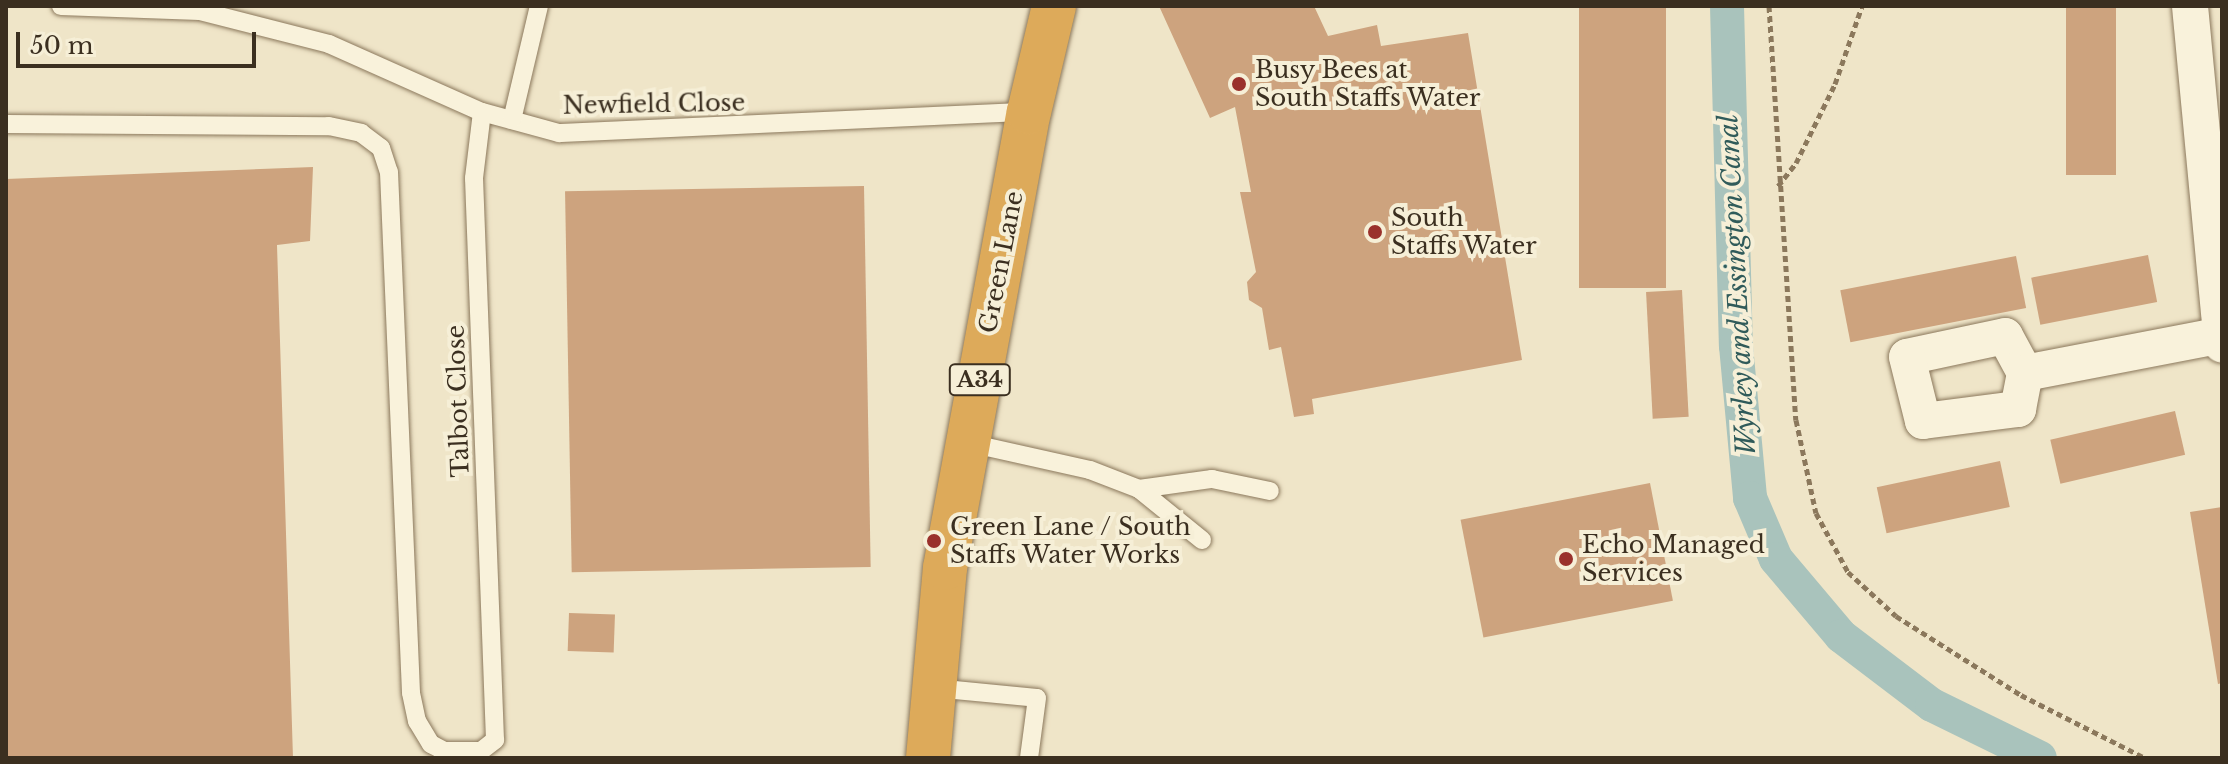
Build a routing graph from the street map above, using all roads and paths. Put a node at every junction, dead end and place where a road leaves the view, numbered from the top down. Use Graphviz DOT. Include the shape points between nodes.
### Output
graph roads {
  1 [pos="61,6"];
  2 [pos="1054,6"];
  3 [pos="1769,6"];
  4 [pos="1862,6"];
  5 [pos="2190,6"];
  6 [pos="538,9"];
  7 [pos="482,112"];
  8 [pos="1029,112"];
  9 [pos="512,120"];
  10 [pos="6,124"];
  11 [pos="1778,187"];
  12 [pos="2220,340"];
  13 [pos="2025,373"];
  14 [pos="969,443"];
  15 [pos="1139,489"];
  16 [pos="1270,491"];
  17 [pos="1202,540"];
  18 [pos="934,688"];
  19 [pos="928,758"];
  20 [pos="1029,758"];
  21 [pos="2145,758"];
  1 -- 7 [label="lane, Newfield Close" via="200,11 329,44"];
  2 -- 8 [label="highway, Green Lane / A34"];
  3 -- 11 [label="path"];
  4 -- 11 [label="path" via="1835,84 1796,163"];
  5 -- 12 [label="street"];
  6 -- 9 [label="lane"];
  7 -- 9 [label="lane, Newfield Close"];
  7 -- 10 [label="lane, Talbot Close" via="474,178 495,740 489,747 444,751 431,744 417,721 411,693 389,172 381,148 361,133 329,126"];
  8 -- 9 [label="lane, Newfield Close" via="604,133 559,133"];
  8 -- 14 [label="highway, Green Lane / A34"];
  11 -- 21 [label="path" via="1796,420 1816,513 1848,572 1896,616 1996,679"];
  12 -- 13 [label="street"];
  14 -- 15 [label="lane" via="1090,470"];
  14 -- 18 [label="highway, Green Lane / A34" via="945,568"];
  15 -- 16 [label="lane" via="1212,479"];
  15 -- 17 [label="lane" via="1158,510"];
  18 -- 19 [label="highway, Green Lane / A34"];
  18 -- 20 [label="lane" via="1037,698"];
}
